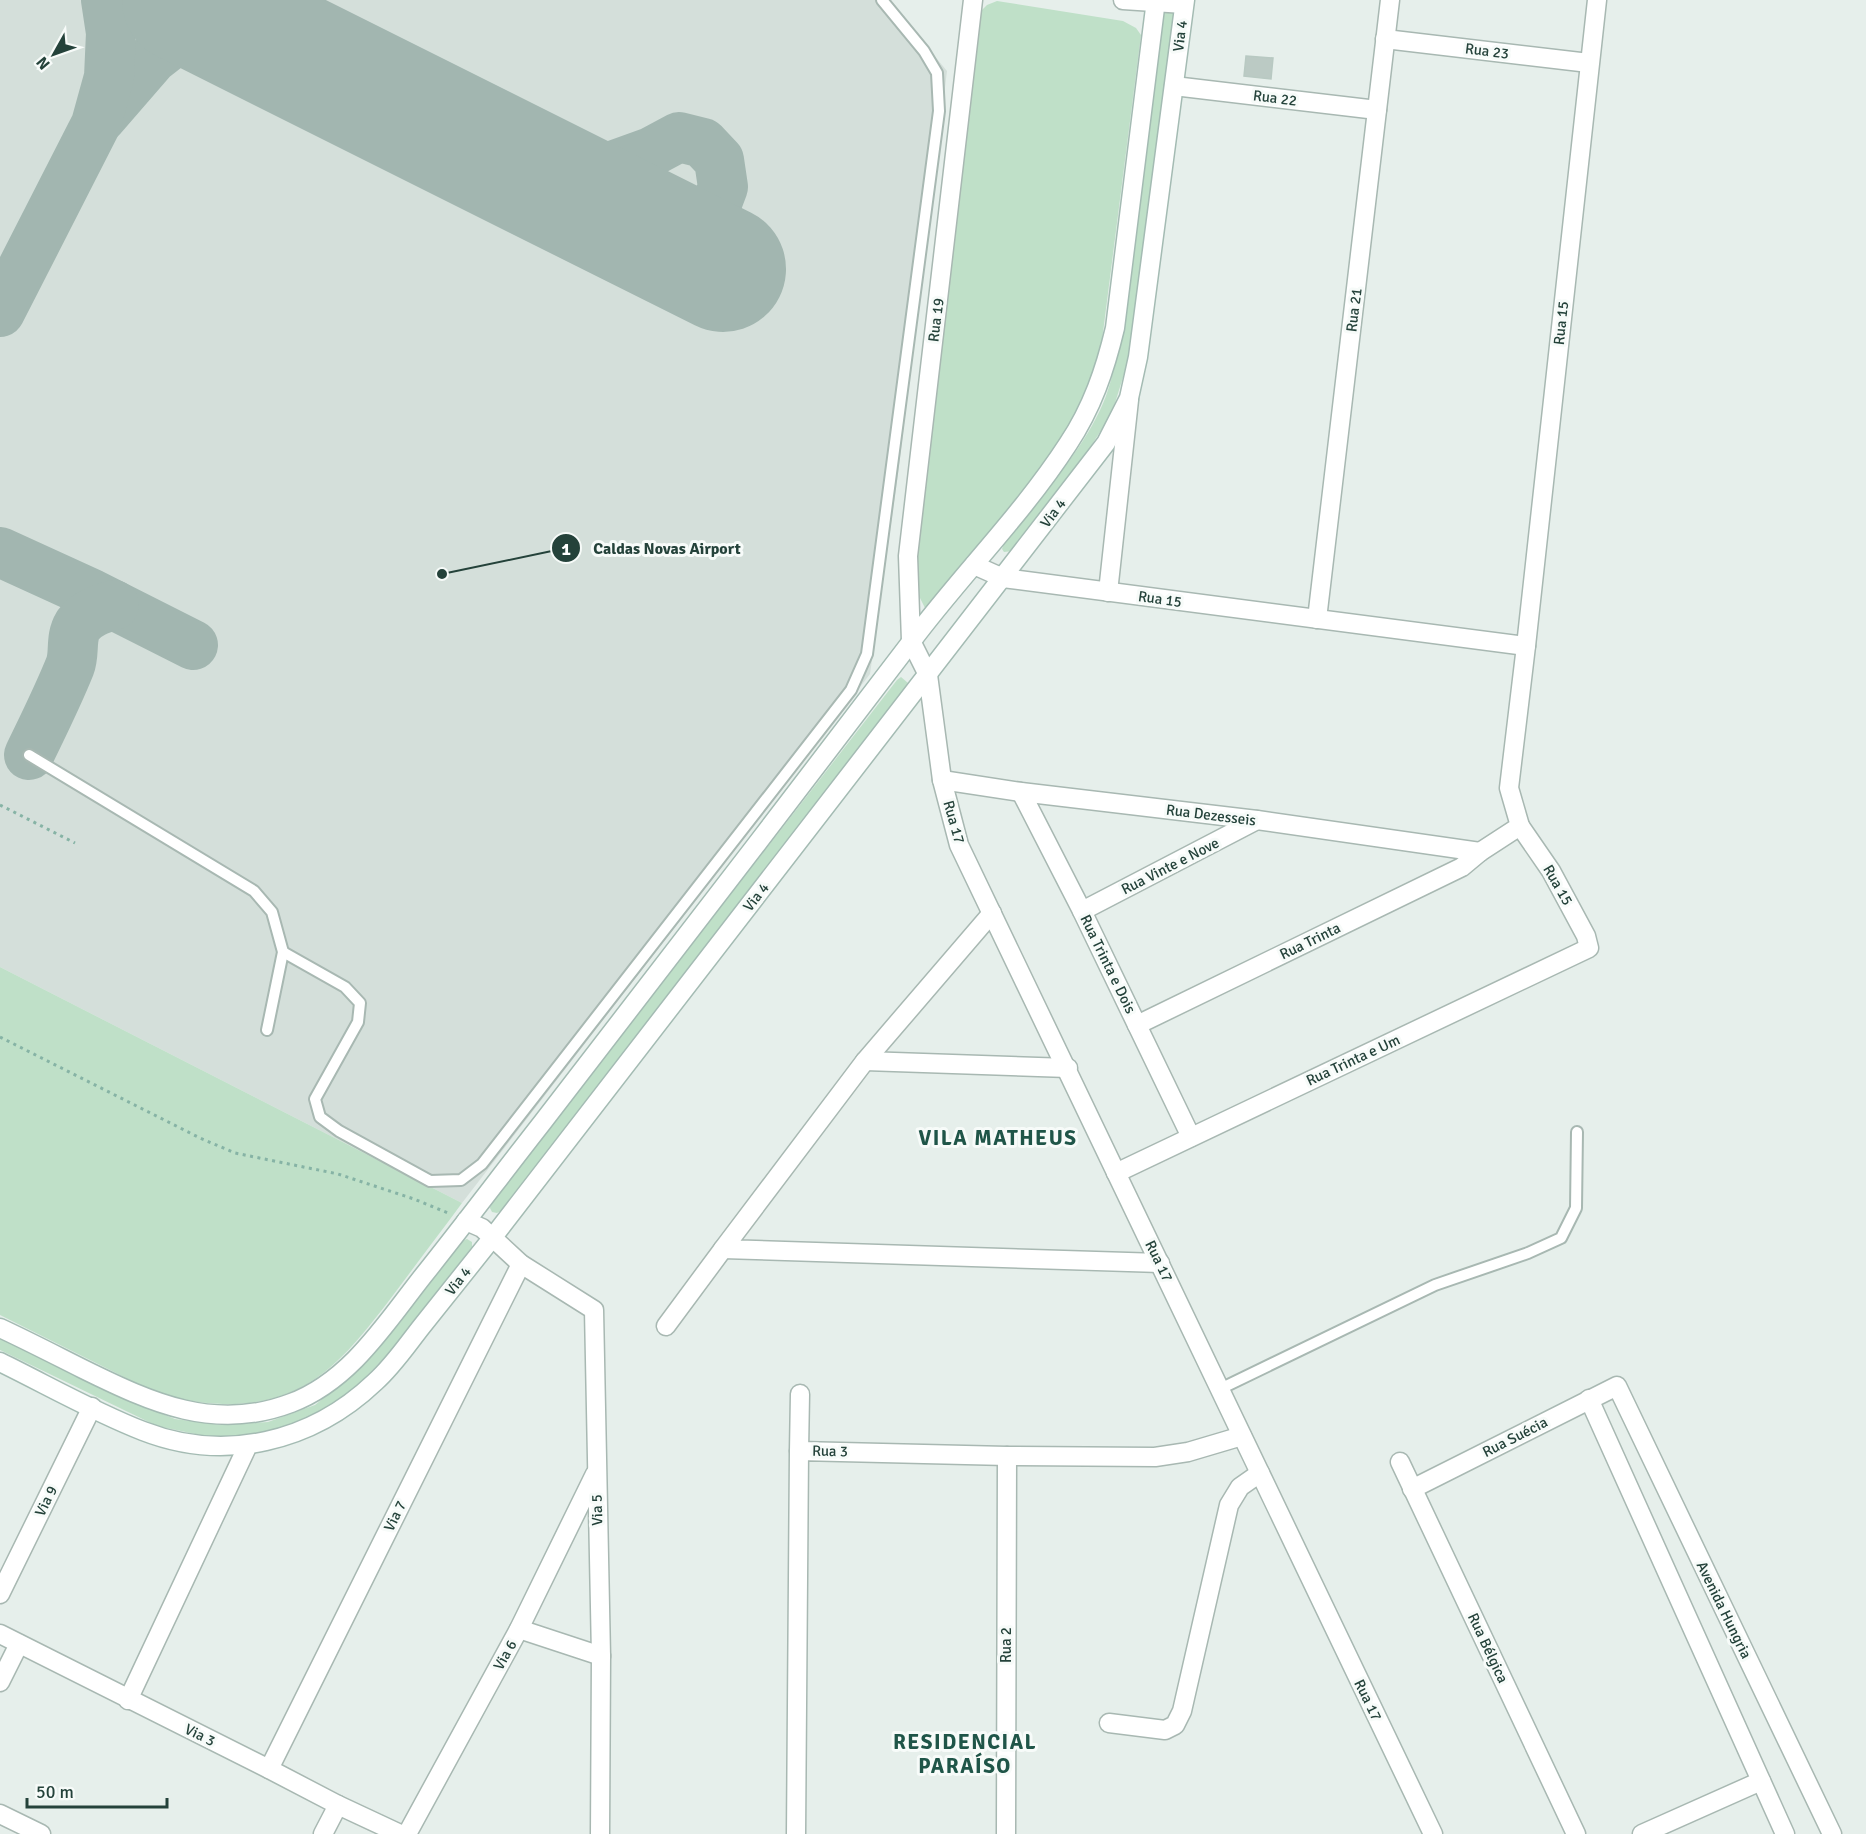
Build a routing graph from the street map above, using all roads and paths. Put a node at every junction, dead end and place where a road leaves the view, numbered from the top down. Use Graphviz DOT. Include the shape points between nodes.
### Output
graph roads {
  1 [pos="882,0"];
  2 [pos="973,0"];
  3 [pos="1123,0"];
  4 [pos="1390,0"];
  5 [pos="1597,0"];
  6 [pos="1156,2"];
  7 [pos="1185,2"];
  8 [pos="1385,39"];
  9 [pos="1589,63"];
  10 [pos="1174,87"];
  11 [pos="1377,110"];
  12 [pos="1129,398"];
  13 [pos="974,565"];
  14 [pos="1003,578"];
  15 [pos="1108,592"];
  16 [pos="1317,619"];
  17 [pos="911,641"];
  18 [pos="1526,646"];
  19 [pos="928,675"];
  20 [pos="29,755"];
  21 [pos="942,780"];
  22 [pos="1021,792"];
  23 [pos="0,805"];
  24 [pos="1257,820"];
  25 [pos="1520,825"];
  26 [pos="75,843"];
  27 [pos="1480,852"];
  28 [pos="1083,911"];
  29 [pos="992,913"];
  30 [pos="1589,948"];
  31 [pos="284,952"];
  32 [pos="1137,1024"];
  33 [pos="267,1030"];
  34 [pos="0,1037"];
  35 [pos="864,1061"];
  36 [pos="1068,1068"];
  37 [pos="1577,1132"];
  38 [pos="1191,1137"];
  39 [pos="1116,1173"];
  40 [pos="466,1221"];
  41 [pos="493,1237"];
  42 [pos="723,1249"];
  43 [pos="1160,1263"];
  44 [pos="521,1264"];
  45 [pos="666,1326"];
  46 [pos="0,1328"];
  47 [pos="0,1362"];
  48 [pos="1617,1386"];
  49 [pos="1220,1389"];
  50 [pos="800,1394"];
  51 [pos="1589,1399"];
  52 [pos="92,1407"];
  53 [pos="1242,1436"];
  54 [pos="248,1445"];
  55 [pos="799,1451"];
  56 [pos="1006,1456"];
  57 [pos="1400,1462"];
  58 [pos="597,1472"];
  59 [pos="1260,1473"];
  60 [pos="1412,1489"];
  61 [pos="0,1594"];
  62 [pos="519,1629"];
  63 [pos="0,1634"];
  64 [pos="19,1644"];
  65 [pos="601,1656"];
  66 [pos="0,1682"];
  67 [pos="128,1700"];
  68 [pos="1109,1723"];
  69 [pos="269,1769"];
  70 [pos="1761,1781"];
  71 [pos="338,1805"];
  72 [pos="0,1814"];
  73 [pos="40,1834"];
  74 [pos="324,1834"];
  75 [pos="400,1834"];
  76 [pos="407,1834"];
  77 [pos="600,1834"];
  78 [pos="796,1834"];
  79 [pos="1006,1834"];
  80 [pos="1433,1834"];
  81 [pos="1576,1834"];
  82 [pos="1642,1834"];
  83 [pos="1785,1834"];
  84 [pos="1832,1834"];
  1 -- 31 [label="lane" via="937,73 939,111 867,654 851,690 482,1164 461,1180 430,1181 320,1117 315,1100 358,1022 360,1003 345,987"];
  2 -- 17 [label="street, Rua 19" via="908,556"];
  3 -- 6 [label="street"];
  4 -- 8 [label="street, Rua 21"];
  5 -- 9 [label="street, Rua 15"];
  6 -- 7 [label="street"];
  6 -- 13 [label="street, Via 4" via="1107,360 1084,418 1069,443"];
  7 -- 10 [label="street, Via 4"];
  8 -- 9 [label="street, Rua 23"];
  8 -- 11 [label="street, Rua 21"];
  9 -- 18 [label="street, Rua 15"];
  10 -- 11 [label="street, Rua 22"];
  10 -- 12 [label="street, Via 4" via="1138,357"];
  11 -- 16 [label="street, Rua 21"];
  12 -- 14 [label="street, Via 4" via="1106,444"];
  12 -- 15 [label="street"];
  13 -- 14 [label="street, Rua 15"];
  13 -- 17 [label="street, Via 4"];
  14 -- 15 [label="street, Rua 15"];
  14 -- 19 [label="street, Via 4"];
  15 -- 16 [label="street, Rua 15"];
  16 -- 18 [label="street, Rua 15"];
  17 -- 19 [label="street, Rua 17"];
  17 -- 40 [label="street, Via 4"];
  18 -- 25 [label="street, Rua 15" via="1509,788"];
  19 -- 21 [label="street, Rua 17"];
  19 -- 41 [label="street, Via 4"];
  20 -- 31 [label="lane" via="254,891 272,912"];
  21 -- 22 [label="street, Rua Dezesseis"];
  21 -- 29 [label="street, Rua 17" via="959,845"];
  22 -- 24 [label="street, Rua Dezesseis"];
  22 -- 28 [label="street, Rua Trinta e Dois"];
  23 -- 26 [label="path"];
  24 -- 27 [label="street, Rua Dezesseis"];
  24 -- 28 [label="street, Rua Vinte e Nove"];
  25 -- 27 [label="street"];
  25 -- 30 [label="street, Rua 15" via="1551,871"];
  27 -- 32 [label="street, Rua Trinta" via="1462,867"];
  28 -- 32 [label="street, Rua Trinta e Dois"];
  29 -- 35 [label="street"];
  29 -- 36 [label="street, Rua 17"];
  30 -- 38 [label="street, Rua Trinta e Um"];
  31 -- 33 [label="lane"];
  32 -- 38 [label="street, Rua Trinta e Dois"];
  34 -- 40 [label="path" via="235,1153 338,1174"];
  35 -- 36 [label="street"];
  35 -- 42 [label="street"];
  36 -- 39 [label="street, Rua 17"];
  37 -- 49 [label="lane" via="1576,1208 1561,1238 1435,1285"];
  38 -- 39 [label="street, Rua Trinta e Um"];
  39 -- 43 [label="street, Rua 17"];
  40 -- 41 [label="street, Via 5"];
  40 -- 46 [label="street, Via 4" via="351,1364 324,1386 295,1402 265,1411 237,1416 172,1408 136,1395"];
  41 -- 44 [label="street, Via 5"];
  41 -- 54 [label="street, Via 4" via="376,1382 323,1421 290,1436"];
  42 -- 43 [label="street"];
  42 -- 45 [label="street"];
  43 -- 49 [label="street, Rua 17"];
  44 -- 58 [label="street, Via 5" via="594,1310"];
  44 -- 69 [label="street, Via 7"];
  47 -- 52 [label="street, Via 4"];
  48 -- 51 [label="street, Rua Suécia"];
  48 -- 84 [label="street, Avenida Hungria"];
  49 -- 53 [label="street, Rua 17"];
  50 -- 55 [label="street"];
  51 -- 60 [label="street, Rua Suécia"];
  51 -- 70 [label="street"];
  52 -- 54 [label="street, Via 4" via="179,1442"];
  52 -- 61 [label="street, Via 9"];
  53 -- 56 [label="street, Rua 3" via="1155,1457"];
  53 -- 59 [label="street, Rua 17"];
  54 -- 67 [label="street"];
  55 -- 56 [label="street, Rua 3"];
  55 -- 78 [label="street, Rua 3"];
  56 -- 79 [label="street, Rua 2"];
  57 -- 60 [label="street, Rua Bélgica"];
  58 -- 62 [label="street, Via 6"];
  58 -- 65 [label="street, Via 5"];
  59 -- 68 [label="street" via="1240,1487 1229,1504 1182,1711 1175,1725 1165,1730"];
  59 -- 80 [label="street, Rua 17"];
  60 -- 81 [label="street, Rua Bélgica"];
  62 -- 65 [label="street"];
  62 -- 76 [label="street, Via 6"];
  63 -- 64 [label="street, Via 3"];
  64 -- 66 [label="street"];
  64 -- 67 [label="street, Via 3"];
  65 -- 77 [label="street, Via 5"];
  67 -- 69 [label="street, Via 3"];
  69 -- 71 [label="street, Via 3"];
  70 -- 82 [label="street"];
  70 -- 83 [label="street"];
  71 -- 74 [label="street"];
  71 -- 75 [label="street, Via 3"];
  72 -- 73 [label="street"];
}
